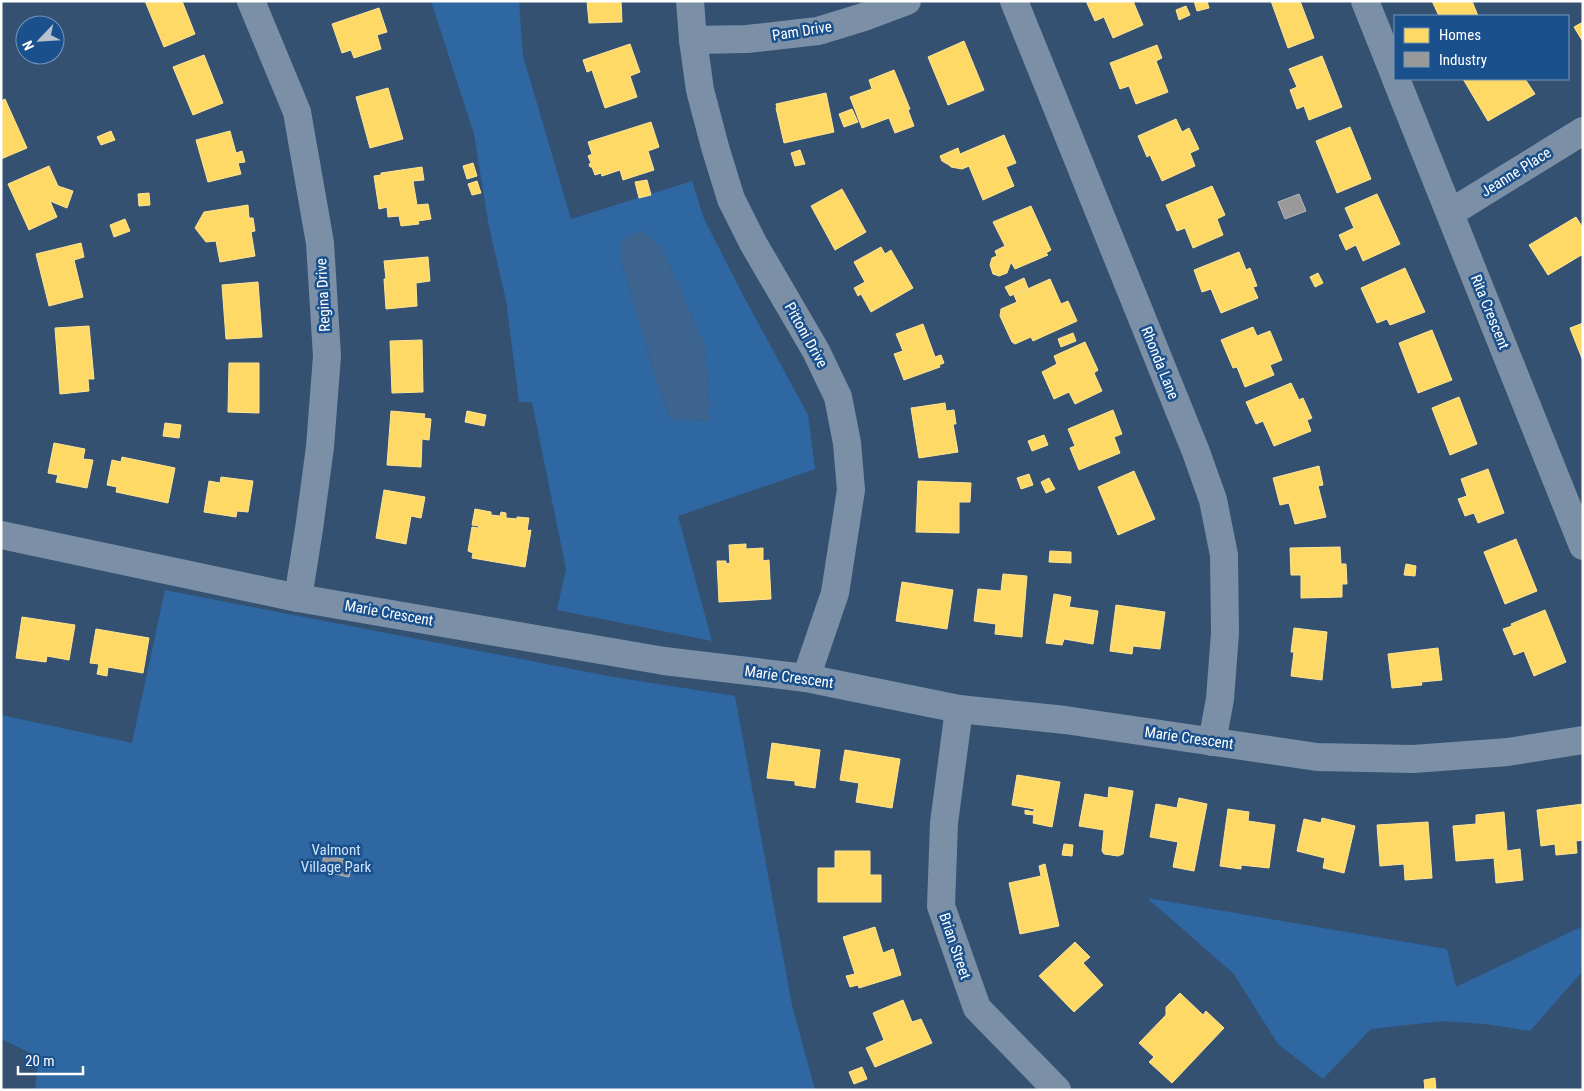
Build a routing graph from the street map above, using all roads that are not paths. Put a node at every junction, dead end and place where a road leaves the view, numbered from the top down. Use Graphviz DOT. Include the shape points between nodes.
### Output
graph roads {
  1 [pos="251,1"];
  2 [pos="690,1"];
  3 [pos="907,1"];
  4 [pos="1014,1"];
  5 [pos="1365,1"];
  6 [pos="693,40"];
  7 [pos="1394,73"];
  8 [pos="1397,80"];
  9 [pos="1583,131"];
  10 [pos="1450,213"];
  11 [pos="1,536"];
  12 [pos="1583,546"];
  13 [pos="298,598"];
  14 [pos="806,678"];
  15 [pos="959,709"];
  16 [pos="1583,740"];
  17 [pos="1212,742"];
  18 [pos="1057,1090"];
  1 -- 13 [label="street, Regina Drive" via="297,112 320,243 327,356 320,447"];
  2 -- 6 [label="street, Pittoni Drive"];
  3 -- 6 [label="street, Pam Drive" via="818,32 748,39"];
  4 -- 17 [label="street, Rhonda Lane" via="1213,500 1224,555 1225,633 1220,699"];
  5 -- 7 [label="street, Rita Crescent"];
  6 -- 14 [label="street, Pittoni Drive" via="700,90 731,199 838,396 847,442 851,490 835,593"];
  8 -- 10 [label="street, Rita Crescent"];
  9 -- 10 [label="street, Jeanne Place"];
  10 -- 12 [label="street, Rita Crescent"];
  11 -- 13 [label="street, Marie Crescent"];
  13 -- 14 [label="street, Marie Crescent" via="664,661"];
  14 -- 15 [label="street, Marie Crescent"];
  15 -- 17 [label="street, Marie Crescent" via="1066,720"];
  15 -- 18 [label="street, Brian Street" via="944,823 941,906 977,1008"];
  16 -- 17 [label="street, Marie Crescent" via="1508,752 1413,759 1317,757"];
}
